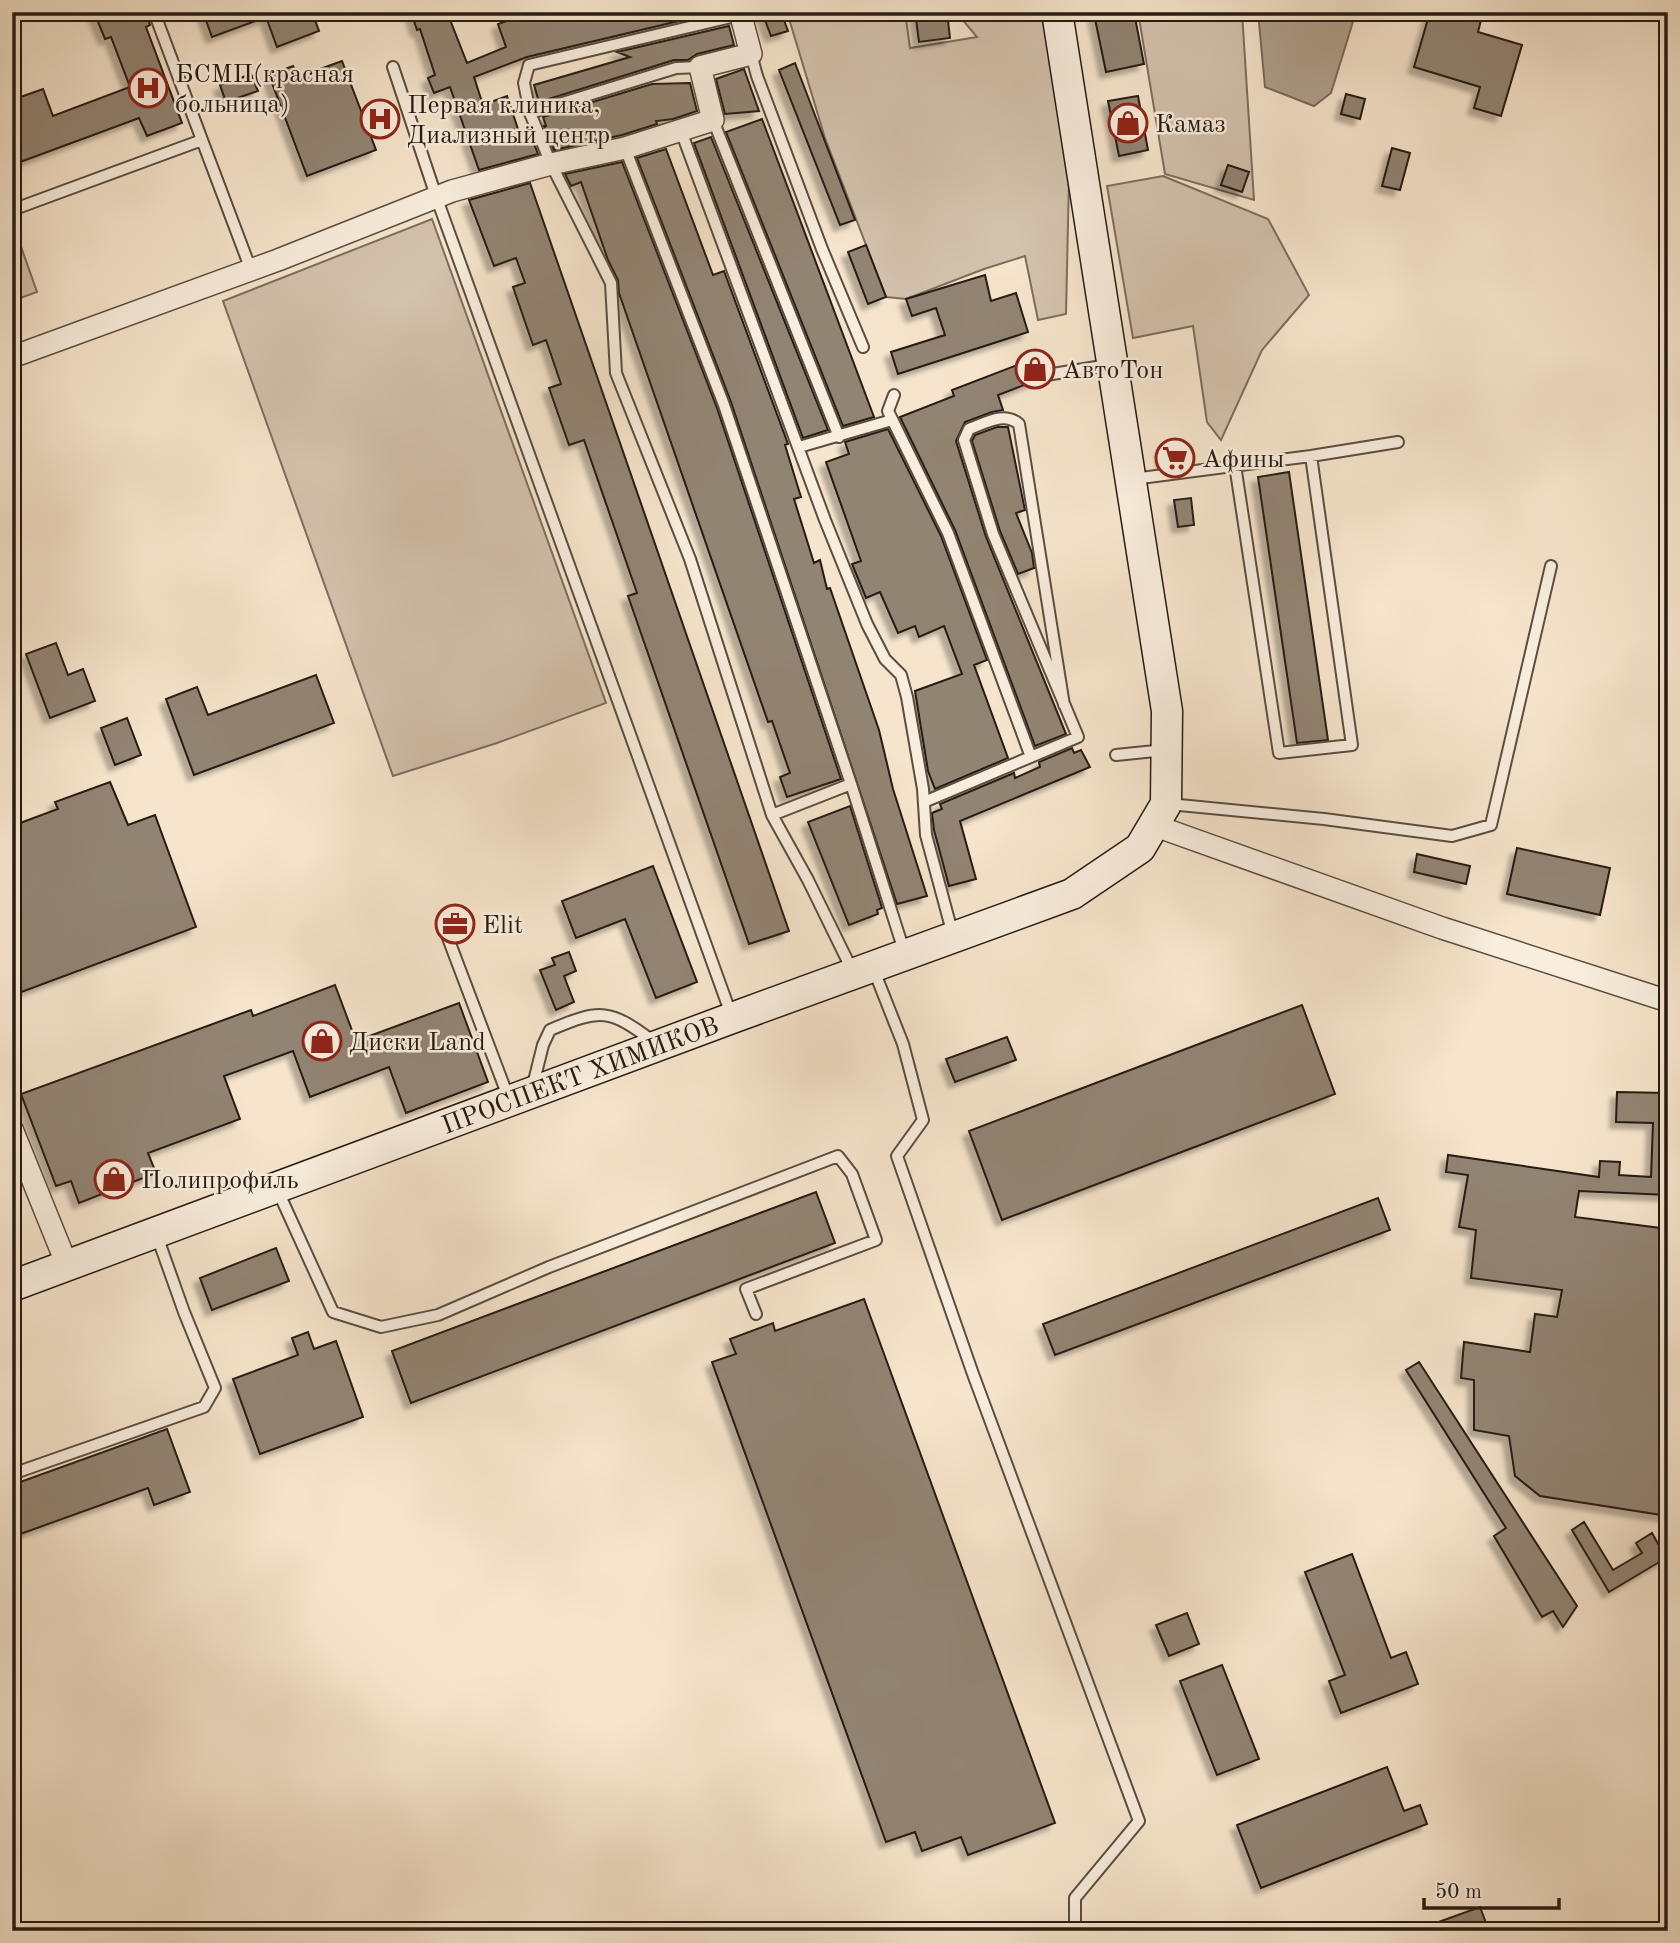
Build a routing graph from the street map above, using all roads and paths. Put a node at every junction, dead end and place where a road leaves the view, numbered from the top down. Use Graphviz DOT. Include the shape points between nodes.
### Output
graph roads {
  1 [pos="154,12"];
  2 [pos="1057,12"];
  3 [pos="740,14"];
  4 [pos="751,54"];
  5 [pos="393,67"];
  6 [pos="700,67"];
  7 [pos="530,113"];
  8 [pos="713,120"];
  9 [pos="681,131"];
  10 [pos="201,140"];
  11 [pos="625,148"];
  12 [pos="551,164"];
  13 [pos="437,198"];
  14 [pos="12,210"];
  15 [pos="251,270"];
  16 [pos="863,347"];
  17 [pos="12,357"];
  18 [pos="1112,365"];
  19 [pos="1045,375"];
  20 [pos="894,395"];
  21 [pos="892,420"];
  22 [pos="839,437"];
  23 [pos="1398,442"];
  24 [pos="799,447"];
  25 [pos="1311,456"];
  26 [pos="1236,465"];
  27 [pos="1130,480"];
  28 [pos="1551,566"];
  29 [pos="1064,705"];
  30 [pos="1167,750"];
  31 [pos="1116,755"];
  32 [pos="1031,757"];
  33 [pos="850,784"];
  34 [pos="924,802"];
  35 [pos="772,815"];
  36 [pos="1153,826"];
  37 [pos="448,938"];
  38 [pos="953,938"];
  39 [pos="905,956"];
  40 [pos="864,972"];
  41 [pos="1668,1001"];
  42 [pos="732,1018"];
  43 [pos="659,1045"];
  44 [pos="520,1097"];
  45 [pos="12,1129"];
  46 [pos="277,1189"];
  47 [pos="156,1233"];
  48 [pos="66,1265"];
  49 [pos="12,1286"];
  50 [pos="756,1314"];
  51 [pos="12,1474"];
  52 [pos="1075,1931"];
  1 -- 10 [label="lane"];
  2 -- 18 [label="main road"];
  3 -- 4 [label="street"];
  3 -- 7 [label="lane" via="529,65 524,83"];
  4 -- 6 [label="street"];
  4 -- 16 [label="lane"];
  5 -- 13 [label="lane"];
  6 -- 7 [label="lane" via="676,68"];
  6 -- 8 [label="street"];
  7 -- 12 [label="lane"];
  8 -- 9 [label="street"];
  8 -- 22 [label="lane"];
  9 -- 11 [label="street"];
  9 -- 24 [label="lane"];
  10 -- 14 [label="lane"];
  10 -- 15 [label="lane"];
  11 -- 12 [label="street"];
  11 -- 33 [label="lane" via="724,405"];
  12 -- 13 [label="street"];
  12 -- 35 [label="lane" via="611,283 616,373 690,559"];
  13 -- 15 [label="street"];
  13 -- 42 [label="lane"];
  15 -- 17 [label="street"];
  18 -- 19 [label="lane"];
  18 -- 27 [label="main road"];
  20 -- 21 [label="lane" via="888,411"];
  21 -- 22 [label="lane"];
  21 -- 32 [label="lane" via="948,533"];
  22 -- 24 [label="lane"];
  23 -- 25 [label="lane"];
  24 -- 34 [label="lane" via="867,624 885,659 901,675"];
  25 -- 26 [label="lane"];
  25 -- 26 [label="lane" via="1352,746 1279,753"];
  26 -- 27 [label="lane"];
  27 -- 30 [label="main road" via="1167,711"];
  28 -- 36 [label="lane" via="1491,825 1452,836 1311,818"];
  29 -- 29 [label="lane" via="1019,424 1003,417 969,429 964,440 993,534"];
  29 -- 32 [label="lane" via="1078,737"];
  30 -- 31 [label="lane"];
  30 -- 36 [label="main road"];
  32 -- 34 [label="lane"];
  33 -- 35 [label="lane"];
  33 -- 39 [label="lane"];
  34 -- 38 [label="lane" via="926,835"];
  35 -- 40 [label="lane"];
  36 -- 38 [label="main road, ПРОСПЕКТ ХИМИКОВ" via="1072,894"];
  36 -- 41 [label="street" via="1442,928"];
  37 -- 44 [label="lane"];
  38 -- 39 [label="main road, ПРОСПЕКТ ХИМИКОВ"];
  39 -- 40 [label="main road, ПРОСПЕКТ ХИМИКОВ"];
  40 -- 42 [label="main road, ПРОСПЕКТ ХИМИКОВ"];
  40 -- 52 [label="lane" via="903,1044 923,1120 897,1156 1139,1821 1075,1898"];
  42 -- 43 [label="main road, ПРОСПЕКТ ХИМИКОВ"];
  43 -- 44 [label="main road, ПРОСПЕКТ ХИМИКОВ"];
  43 -- 44 [label="lane" via="623,1019 601,1014 571,1021 550,1030"];
  44 -- 46 [label="main road, ПРОСПЕКТ ХИМИКОВ"];
  45 -- 48 [label="street"];
  46 -- 47 [label="main road, ПРОСПЕКТ ХИМИКОВ"];
  46 -- 50 [label="lane" via="333,1312 381,1327 438,1315 549,1267 838,1156 852,1174 876,1240 746,1289"];
  47 -- 48 [label="main road, ПРОСПЕКТ ХИМИКОВ"];
  47 -- 51 [label="lane" via="215,1388 204,1407"];
  48 -- 49 [label="main road, ПРОСПЕКТ ХИМИКОВ"];
}
